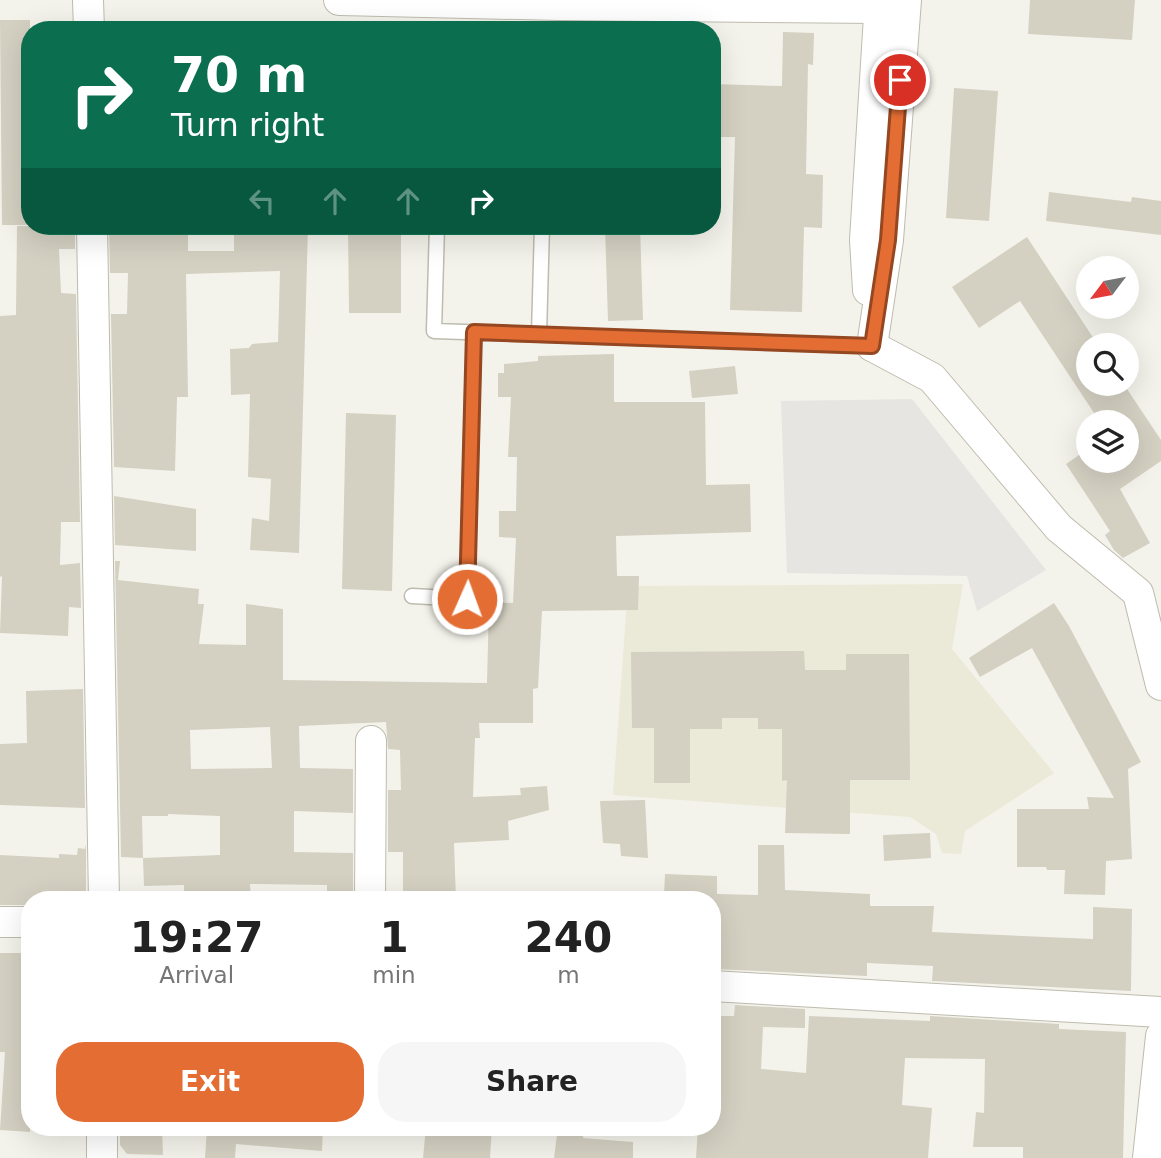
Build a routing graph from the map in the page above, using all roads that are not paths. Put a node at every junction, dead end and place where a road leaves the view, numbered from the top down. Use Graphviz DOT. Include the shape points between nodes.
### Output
graph roads {
  1 [pos="88,0"];
  2 [pos="339,0"];
  3 [pos="889,3"];
  4 [pos="89,21"];
  5 [pos="92,235"];
  6 [pos="437,235"];
  7 [pos="542,235"];
  8 [pos="474,332"];
  9 [pos="539,334"];
  10 [pos="872,346"];
  11 [pos="1149,586"];
  12 [pos="412,596"];
  13 [pos="1161,685"];
  14 [pos="371,741"];
  15 [pos="104,891"];
  16 [pos="370,891"];
  17 [pos="0,922"];
  18 [pos="21,922"];
  19 [pos="721,987"];
  20 [pos="1161,1012"];
  21 [pos="1161,1036"];
  22 [pos="102,1136"];
  23 [pos="102,1158"];
  24 [pos="1148,1158"];
  1 -- 4 [label="street"];
  2 -- 3 [label="street"];
  3 -- 10 [label="street" via="865,240"];
  5 -- 15 [label="street"];
  6 -- 8 [label="lane" via="434,331"];
  7 -- 9 [label="lane"];
  8 -- 9 [label="lane"];
  8 -- 12 [label="lane" via="467,599"];
  9 -- 10 [label="lane"];
  10 -- 11 [label="street" via="932,378 1059,528"];
  11 -- 13 [label="street"];
  14 -- 16 [label="street"];
  17 -- 18 [label="street"];
  19 -- 20 [label="street"];
  21 -- 24 [label="street"];
  22 -- 23 [label="street"];
}
